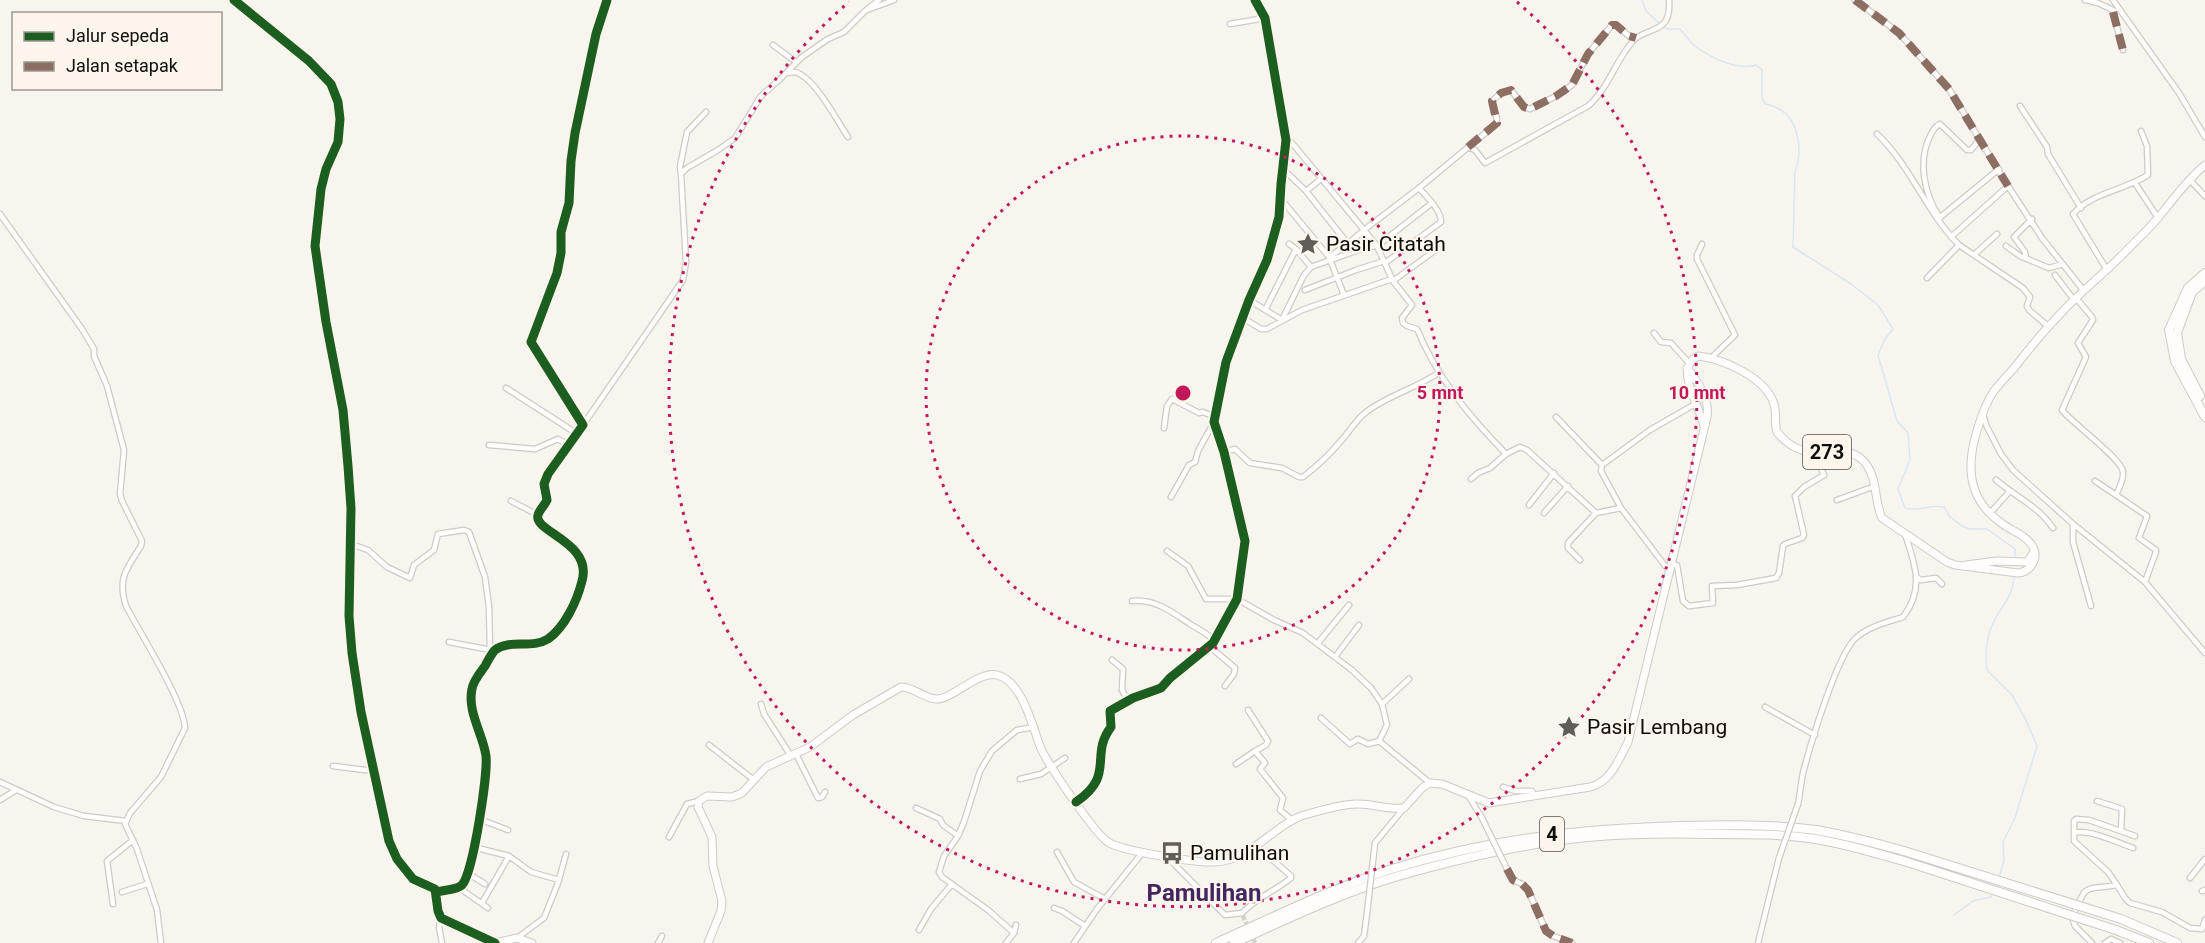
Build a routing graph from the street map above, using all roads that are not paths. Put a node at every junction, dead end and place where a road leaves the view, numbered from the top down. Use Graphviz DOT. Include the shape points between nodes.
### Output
graph roads {
  1 [pos="234,0"];
  2 [pos="607,0"];
  3 [pos="879,0"];
  4 [pos="894,0"];
  5 [pos="1255,0"];
  6 [pos="1669,0"];
  7 [pos="1855,0"];
  8 [pos="2085,0"];
  9 [pos="2113,0"];
  10 [pos="2120,10"];
  11 [pos="864,11"];
  12 [pos="2113,12"];
  13 [pos="1265,18"];
  14 [pos="1230,24"];
  15 [pos="1636,38"];
  16 [pos="773,45"];
  17 [pos="2123,50"];
  18 [pos="796,62"];
  19 [pos="786,73"];
  20 [pos="2020,106"];
  21 [pos="706,112"];
  22 [pos="2141,131"];
  23 [pos="1877,134"];
  24 [pos="848,137"];
  25 [pos="2205,137"];
  26 [pos="1286,140"];
  27 [pos="1979,140"];
  28 [pos="1468,147"];
  29 [pos="2205,165"];
  30 [pos="1282,168"];
  31 [pos="1999,170"];
  32 [pos="681,174"];
  33 [pos="1321,179"];
  34 [pos="2189,179"];
  35 [pos="2135,183"];
  36 [pos="2008,186"];
  37 [pos="1419,188"];
  38 [pos="1306,191"];
  39 [pos="2205,196"];
  40 [pos="1281,199"];
  41 [pos="1432,203"];
  42 [pos="1928,206"];
  43 [pos="2081,208"];
  44 [pos="1935,209"];
  45 [pos="0,214"];
  46 [pos="2158,218"];
  47 [pos="1940,219"];
  48 [pos="2032,219"];
  49 [pos="1364,230"];
  50 [pos="1997,234"];
  51 [pos="1951,237"];
  52 [pos="1702,243"];
  53 [pos="1289,244"];
  54 [pos="1348,244"];
  55 [pos="1959,245"];
  56 [pos="1377,246"];
  57 [pos="1441,246"];
  58 [pos="2006,246"];
  59 [pos="1296,249"];
  60 [pos="1975,254"];
  61 [pos="2026,258"];
  62 [pos="1330,259"];
  63 [pos="1385,262"];
  64 [pos="2063,264"];
  65 [pos="1311,267"];
  66 [pos="2107,270"];
  67 [pos="2205,273"];
  68 [pos="2055,275"];
  69 [pos="1337,277"];
  70 [pos="1927,278"];
  71 [pos="1393,280"];
  72 [pos="2205,281"];
  73 [pos="1305,290"];
  74 [pos="2084,291"];
  75 [pos="1344,295"];
  76 [pos="2075,299"];
  77 [pos="1249,300"];
  78 [pos="1264,310"];
  79 [pos="1243,318"];
  80 [pos="1281,320"];
  81 [pos="2049,327"];
  82 [pos="1654,333"];
  83 [pos="1711,358"];
  84 [pos="1688,366"];
  85 [pos="1438,373"];
  86 [pos="506,388"];
  87 [pos="1697,403"];
  88 [pos="2205,405"];
  89 [pos="1983,415"];
  90 [pos="1556,417"];
  91 [pos="2205,417"];
  92 [pos="1214,419"];
  93 [pos="583,425"];
  94 [pos="1164,428"];
  95 [pos="1704,428"];
  96 [pos="576,433"];
  97 [pos="489,445"];
  98 [pos="568,445"];
  99 [pos="1224,452"];
  100 [pos="1815,453"];
  101 [pos="1506,454"];
  102 [pos="1602,465"];
  103 [pos="1554,473"];
  104 [pos="1471,479"];
  105 [pos="1996,480"];
  106 [pos="2095,481"];
  107 [pos="1568,486"];
  108 [pos="1875,486"];
  109 [pos="2010,491"];
  110 [pos="2116,495"];
  111 [pos="1171,497"];
  112 [pos="1837,500"];
  113 [pos="511,501"];
  114 [pos="1529,505"];
  115 [pos="1621,508"];
  116 [pos="1544,513"];
  117 [pos="1596,513"];
  118 [pos="1990,513"];
  119 [pos="538,515"];
  120 [pos="2073,524"];
  121 [pos="2053,528"];
  122 [pos="1904,531"];
  123 [pos="351,544"];
  124 [pos="2034,549"];
  125 [pos="1167,551"];
  126 [pos="1580,560"];
  127 [pos="1964,566"];
  128 [pos="1671,568"];
  129 [pos="1916,577"];
  130 [pos="2145,582"];
  131 [pos="1942,584"];
  132 [pos="1237,599"];
  133 [pos="1132,601"];
  134 [pos="1349,605"];
  135 [pos="2091,606"];
  136 [pos="1359,626"];
  137 [pos="1215,640"];
  138 [pos="449,642"];
  139 [pos="1318,643"];
  140 [pos="1209,646"];
  141 [pos="492,650"];
  142 [pos="2205,653"];
  143 [pos="1335,657"];
  144 [pos="1112,660"];
  145 [pos="1409,679"];
  146 [pos="1225,686"];
  147 [pos="1128,701"];
  148 [pos="760,704"];
  149 [pos="1382,704"];
  150 [pos="1765,707"];
  151 [pos="1248,710"];
  152 [pos="1322,718"];
  153 [pos="1035,728"];
  154 [pos="1815,735"];
  155 [pos="1379,741"];
  156 [pos="709,746"];
  157 [pos="1256,751"];
  158 [pos="793,755"];
  159 [pos="1065,758"];
  160 [pos="1236,764"];
  161 [pos="333,766"];
  162 [pos="1052,766"];
  163 [pos="373,771"];
  164 [pos="1020,779"];
  165 [pos="754,780"];
  166 [pos="0,782"];
  167 [pos="1430,783"];
  168 [pos="1503,787"];
  169 [pos="16,790"];
  170 [pos="825,792"];
  171 [pos="1468,795"];
  172 [pos="1534,795"];
  173 [pos="0,800"];
  174 [pos="699,801"];
  175 [pos="2097,801"];
  176 [pos="1076,802"];
  177 [pos="1489,803"];
  178 [pos="916,808"];
  179 [pos="1404,808"];
  180 [pos="1482,817"];
  181 [pos="479,819"];
  182 [pos="1292,820"];
  183 [pos="126,821"];
  184 [pos="2101,824"];
  185 [pos="508,830"];
  186 [pos="2121,831"];
  187 [pos="2074,833"];
  188 [pos="958,836"];
  189 [pos="2097,836"];
  190 [pos="2135,836"];
  191 [pos="669,837"];
  192 [pos="133,840"];
  193 [pos="1257,846"];
  194 [pos="473,847"];
  195 [pos="2133,848"];
  196 [pos="1057,852"];
  197 [pos="1143,852"];
  198 [pos="566,854"];
  199 [pos="509,856"];
  200 [pos="1165,856"];
  201 [pos="2205,859"];
  202 [pos="469,874"];
  203 [pos="2190,878"];
  204 [pos="559,880"];
  205 [pos="147,884"];
  206 [pos="485,884"];
  207 [pos="952,884"];
  208 [pos="2117,885"];
  209 [pos="458,887"];
  210 [pos="122,892"];
  211 [pos="436,892"];
  212 [pos="1105,899"];
  213 [pos="482,903"];
  214 [pos="113,904"];
  215 [pos="488,908"];
  216 [pos="1054,908"];
  217 [pos="441,918"];
  218 [pos="2205,921"];
  219 [pos="1016,925"];
  220 [pos="1085,926"];
  221 [pos="919,930"];
  222 [pos="1014,933"];
  223 [pos="662,936"];
  224 [pos="2164,937"];
  225 [pos="517,938"];
  226 [pos="1009,942"];
  227 [pos="1362,942"];
  228 [pos="161,943"];
  229 [pos="442,943"];
  230 [pos="495,943"];
  231 [pos="532,943"];
  232 [pos="658,943"];
  233 [pos="708,943"];
  234 [pos="1074,943"];
  235 [pos="1216,943"];
  236 [pos="1234,943"];
  237 [pos="1572,943"];
  238 [pos="1758,943"];
  239 [pos="2092,943"];
  240 [pos="2105,943"];
  241 [pos="2120,943"];
  242 [pos="2149,943"];
  243 [pos="2177,943"];
  244 [pos="2182,943"];
  1 -- 123 [label="street" via="309,61 331,84 338,102 338,142 321,189 315,246 343,410"];
  2 -- 93 [label="street" via="575,133 561,253 531,342"];
  3 -- 11 [label="street"];
  4 -- 11 [label="street"];
  5 -- 13 [label="street"];
  6 -- 15 [label="street" via="1668,16 1660,26"];
  7 -- 27 [label="street" via="1899,33 1949,89"];
  8 -- 12 [label="street"];
  9 -- 10 [label="street"];
  10 -- 12 [label="street"];
  10 -- 25 [label="street" via="2180,93"];
  11 -- 18 [label="street" via="844,32"];
  12 -- 17 [label="street"];
  13 -- 14 [label="street"];
  13 -- 26 [label="street"];
  15 -- 28 [label="street" via="1600,95 1588,106 1485,163"];
  15 -- 28 [label="street" via="1612,25 1588,54 1572,85 1530,109 1511,90 1501,93 1492,100 1497,123"];
  16 -- 18 [label="street"];
  18 -- 19 [label="street"];
  19 -- 24 [label="street" via="798,73 815,88"];
  19 -- 32 [label="street" via="761,96 735,138"];
  20 -- 43 [label="street"];
  21 -- 32 [label="street" via="687,132"];
  22 -- 35 [label="street" via="2147,146 2149,173"];
  23 -- 42 [label="street" via="1901,159"];
  26 -- 30 [label="street"];
  26 -- 33 [label="street"];
  27 -- 31 [label="street"];
  27 -- 44 [label="street" via="1967,150 1942,124 1936,126 1924,155 1924,180"];
  28 -- 37 [label="street"];
  29 -- 34 [label="main road"];
  30 -- 38 [label="street"];
  30 -- 40 [label="street"];
  31 -- 36 [label="street"];
  31 -- 47 [label="street"];
  32 -- 93 [label="street" via="686,262 683,279"];
  33 -- 38 [label="street"];
  33 -- 49 [label="street"];
  34 -- 39 [label="street"];
  34 -- 46 [label="main road"];
  35 -- 43 [label="street"];
  35 -- 46 [label="street"];
  36 -- 48 [label="street"];
  36 -- 51 [label="street"];
  37 -- 41 [label="street"];
  37 -- 49 [label="street"];
  38 -- 54 [label="street"];
  40 -- 62 [label="street"];
  40 -- 77 [label="street" via="1280,217 1267,260"];
  41 -- 56 [label="street"];
  41 -- 63 [label="street" via="1441,222"];
  42 -- 44 [label="street"];
  42 -- 47 [label="street"];
  43 -- 66 [label="street" via="2073,215"];
  44 -- 47 [label="street"];
  45 -- 183 [label="street" via="82,329 107,387 124,450 120,494 142,541 124,574 122,595 185,722 161,777"];
  46 -- 66 [label="main road"];
  47 -- 51 [label="street"];
  48 -- 61 [label="street" via="2014,237"];
  48 -- 64 [label="street"];
  49 -- 54 [label="street"];
  49 -- 56 [label="street"];
  50 -- 60 [label="street"];
  51 -- 55 [label="street"];
  52 -- 83 [label="street" via="1697,259 1735,335"];
  53 -- 59 [label="street"];
  54 -- 62 [label="street"];
  55 -- 60 [label="street"];
  55 -- 70 [label="street"];
  56 -- 62 [label="street"];
  56 -- 63 [label="street"];
  57 -- 71 [label="street"];
  58 -- 61 [label="street"];
  59 -- 65 [label="street"];
  59 -- 78 [label="street"];
  60 -- 81 [label="street" via="2023,288 2030,297 2029,310"];
  61 -- 64 [label="street" via="2049,268"];
  62 -- 65 [label="street"];
  62 -- 69 [label="street"];
  63 -- 69 [label="street"];
  63 -- 71 [label="street"];
  64 -- 74 [label="street"];
  65 -- 80 [label="street"];
  66 -- 74 [label="main road"];
  67 -- 91 [label="highway" via="2188,288 2169,330 2175,361"];
  68 -- 76 [label="street"];
  69 -- 73 [label="street"];
  69 -- 75 [label="street"];
  71 -- 75 [label="street"];
  71 -- 85 [label="street" via="1411,304 1403,323 1417,329"];
  72 -- 88 [label="highway" via="2192,292 2177,333 2181,359"];
  74 -- 76 [label="main road"];
  75 -- 80 [label="street"];
  76 -- 81 [label="main road"];
  76 -- 110 [label="street" via="2093,320 2078,343 2086,357 2062,410 2122,469"];
  77 -- 78 [label="street"];
  77 -- 79 [label="street"];
  78 -- 80 [label="street"];
  79 -- 80 [label="street" via="1263,330"];
  79 -- 92 [label="street" via="1226,362"];
  81 -- 89 [label="main road" via="1995,390"];
  82 -- 84 [label="street" via="1661,342 1671,343"];
  83 -- 84 [label="main road" via="1698,356"];
  83 -- 100 [label="main road, 273" via="1762,386 1773,401 1780,436 1796,449"];
  84 -- 87 [label="main road" via="1687,377"];
  84 -- 95 [label="main road" via="1707,402"];
  85 -- 99 [label="street" via="1369,410 1303,477 1282,468 1250,463 1235,449"];
  85 -- 101 [label="street"];
  86 -- 96 [label="street"];
  87 -- 95 [label="main road"];
  87 -- 102 [label="street" via="1650,430"];
  89 -- 118 [label="main road" via="1973,444 1970,475 1976,494"];
  89 -- 120 [label="street" via="2013,470"];
  90 -- 102 [label="street"];
  92 -- 94 [label="street" via="1172,399"];
  92 -- 99 [label="street"];
  92 -- 111 [label="street" via="1195,462 1189,465"];
  93 -- 96 [label="street"];
  95 -- 128 [label="main road"];
  96 -- 98 [label="street"];
  97 -- 98 [label="street" via="535,449 558,438"];
  98 -- 119 [label="street" via="548,474 544,484 547,500"];
  99 -- 132 [label="street" via="1245,541"];
  100 -- 108 [label="main road, 273" via="1853,454 1867,465"];
  100 -- 128 [label="street" via="1824,475 1795,496 1804,534 1782,546 1776,578 1712,586 1713,603 1689,606 1683,601 1677,565"];
  101 -- 103 [label="street" via="1523,448"];
  101 -- 104 [label="street"];
  102 -- 115 [label="street" via="1601,471"];
  103 -- 107 [label="street"];
  103 -- 114 [label="street"];
  105 -- 109 [label="street"];
  106 -- 110 [label="street"];
  107 -- 116 [label="street"];
  107 -- 117 [label="street"];
  108 -- 112 [label="street"];
  108 -- 122 [label="main road, 273" via="1882,518"];
  109 -- 118 [label="street"];
  109 -- 121 [label="street" via="2034,506"];
  110 -- 130 [label="street" via="2147,516 2139,538 2156,552"];
  113 -- 119 [label="street"];
  115 -- 117 [label="street"];
  115 -- 128 [label="street"];
  117 -- 126 [label="street" via="1568,543"];
  118 -- 124 [label="main road" via="2024,536"];
  119 -- 141 [label="street" via="542,526 571,546 583,562 583,579 564,621 547,639"];
  120 -- 130 [label="street"];
  120 -- 135 [label="street" via="2073,542"];
  122 -- 127 [label="main road, 273" via="1951,564"];
  122 -- 129 [label="street"];
  123 -- 141 [label="street" via="368,550 387,567 410,578 415,564 433,551 438,534 469,532 485,576"];
  123 -- 163 [label="street" via="351,646"];
  124 -- 127 [label="main road" via="2030,560"];
  124 -- 127 [label="main road, 273" via="2032,566 2026,572"];
  125 -- 132 [label="street" via="1188,566 1206,599"];
  128 -- 172 [label="main road" via="1629,738 1610,775 1594,786"];
  129 -- 131 [label="street" via="1936,578"];
  129 -- 154 [label="street" via="1917,591 1905,615 1876,626 1847,648"];
  130 -- 142 [label="street"];
  132 -- 137 [label="street"];
  132 -- 139 [label="street"];
  133 -- 137 [label="street" via="1164,607"];
  134 -- 139 [label="street"];
  136 -- 143 [label="street"];
  137 -- 140 [label="street"];
  138 -- 141 [label="street"];
  139 -- 143 [label="street"];
  140 -- 146 [label="street" via="1235,668"];
  140 -- 147 [label="street" via="1161,688"];
  141 -- 181 [label="street" via="471,693 487,767"];
  143 -- 149 [label="street" via="1365,682"];
  144 -- 147 [label="street" via="1123,669 1122,690"];
  145 -- 149 [label="street"];
  147 -- 176 [label="street" via="1110,711 1111,727 1100,759 1100,775 1096,785"];
  148 -- 158 [label="street"];
  149 -- 155 [label="street" via="1387,725"];
  150 -- 154 [label="street"];
  151 -- 157 [label="street" via="1268,741"];
  152 -- 155 [label="street" via="1350,744 1358,739 1368,744"];
  153 -- 158 [label="main road" via="1014,688 1002,677 990,674 939,699 900,687"];
  153 -- 162 [label="main road" via="1041,749"];
  153 -- 188 [label="street" via="1017,730 992,751 980,771"];
  154 -- 238 [label="street, bridge"];
  155 -- 167 [label="street"];
  156 -- 165 [label="street"];
  157 -- 160 [label="street"];
  157 -- 182 [label="street" via="1265,763 1260,769 1283,798 1280,810"];
  158 -- 165 [label="main road" via="766,767"];
  158 -- 170 [label="street" via="818,798"];
  159 -- 162 [label="street"];
  161 -- 163 [label="street"];
  162 -- 164 [label="street"];
  162 -- 176 [label="main road"];
  163 -- 211 [label="street" via="393,852 413,879"];
  165 -- 174 [label="main road" via="739,795 707,796"];
  166 -- 169 [label="street"];
  167 -- 171 [label="main road"];
  167 -- 179 [label="main road"];
  168 -- 172 [label="street" via="1532,791"];
  169 -- 173 [label="street"];
  169 -- 183 [label="street" via="84,816"];
  171 -- 177 [label="main road"];
  171 -- 180 [label="street"];
  172 -- 177 [label="main road"];
  174 -- 191 [label="street" via="687,804"];
  174 -- 233 [label="main road" via="712,837 713,866 722,901 722,911"];
  175 -- 186 [label="street" via="2122,808"];
  176 -- 197 [label="main road" via="1104,840"];
  177 -- 180 [label="street"];
  178 -- 188 [label="street" via="940,819"];
  179 -- 182 [label="main road" via="1352,804"];
  179 -- 227 [label="street, bridge" via="1375,843"];
  180 -- 237 [label="street, bridge" via="1513,880 1528,890 1546,931"];
  181 -- 185 [label="street"];
  181 -- 194 [label="street"];
  182 -- 193 [label="main road"];
  183 -- 192 [label="street"];
  184 -- 186 [label="street"];
  184 -- 187 [label="street" via="2076,819"];
  184 -- 189 [label="street"];
  186 -- 190 [label="street"];
  187 -- 189 [label="street"];
  187 -- 208 [label="street" via="2074,841"];
  188 -- 207 [label="street" via="944,856 940,870 942,877"];
  189 -- 195 [label="street"];
  192 -- 205 [label="street"];
  192 -- 214 [label="street" via="107,861"];
  193 -- 200 [label="main road" via="1237,858 1214,862"];
  193 -- 200 [label="street" via="1291,878 1243,914 1226,915"];
  194 -- 199 [label="street"];
  194 -- 202 [label="street"];
  196 -- 212 [label="street" via="1074,882"];
  197 -- 200 [label="main road"];
  197 -- 212 [label="street"];
  198 -- 204 [label="street"];
  199 -- 204 [label="street" via="531,872"];
  199 -- 213 [label="street"];
  201 -- 203 [label="street"];
  202 -- 206 [label="street"];
  202 -- 209 [label="street"];
  204 -- 225 [label="street" via="544,918"];
  205 -- 210 [label="street"];
  205 -- 228 [label="street" via="160,920"];
  207 -- 221 [label="street"];
  207 -- 222 [label="street"];
  208 -- 218 [label="street" via="2130,903 2162,912 2190,928 2202,929"];
  208 -- 239 [label="street" via="2091,887 2080,898 2072,919"];
  209 -- 211 [label="street"];
  209 -- 213 [label="street"];
  211 -- 217 [label="street"];
  212 -- 220 [label="street"];
  213 -- 215 [label="street"];
  216 -- 220 [label="street"];
  217 -- 229 [label="street"];
  217 -- 230 [label="street"];
  219 -- 222 [label="street"];
  220 -- 234 [label="street"];
  222 -- 226 [label="street"];
  223 -- 232 [label="street"];
  224 -- 235 [label="highway, 4, bridge" via="2121,919 1866,840 1760,825 1616,828 1547,834 1468,849 1392,869 1314,898"];
  224 -- 243 [label="highway, 4"];
  224 -- 244 [label="highway"];
  225 -- 230 [label="main road"];
  225 -- 231 [label="main road"];
  236 -- 242 [label="highway, 4, bridge" via="1319,904 1468,857 1550,842 1638,835 1762,834 1862,849"];
  240 -- 241 [label="street" via="2111,939"];
}
